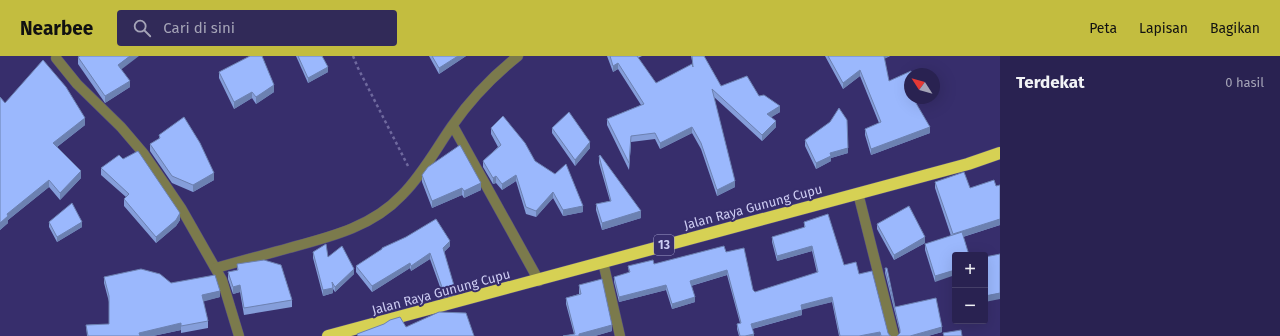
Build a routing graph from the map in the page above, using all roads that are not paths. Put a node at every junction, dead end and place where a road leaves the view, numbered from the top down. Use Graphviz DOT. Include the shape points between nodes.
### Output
graph roads {
  1 [pos="518,56"];
  2 [pos="56,58"];
  3 [pos="453,126"];
  4 [pos="1000,153"];
  5 [pos="858,193"];
  6 [pos="603,262"];
  7 [pos="216,268"];
  8 [pos="539,281"];
  9 [pos="239,336"];
  10 [pos="328,336"];
  11 [pos="620,336"];
  12 [pos="894,336"];
  1 -- 3 [label="street" via="483,88"];
  2 -- 7 [label="street" via="77,84 103,108 144,154 181,208"];
  3 -- 7 [label="street" via="416,180 401,196 364,224 324,239"];
  3 -- 8 [label="street"];
  4 -- 5 [label="highway, Jalan Raya Gunung Cupu / 13"];
  5 -- 6 [label="highway, Jalan Raya Gunung Cupu / 13"];
  5 -- 12 [label="street"];
  6 -- 8 [label="highway, Jalan Raya Gunung Cupu / 13"];
  6 -- 11 [label="street"];
  7 -- 9 [label="street"];
  8 -- 10 [label="highway, Jalan Raya Gunung Cupu / 13"];
}
